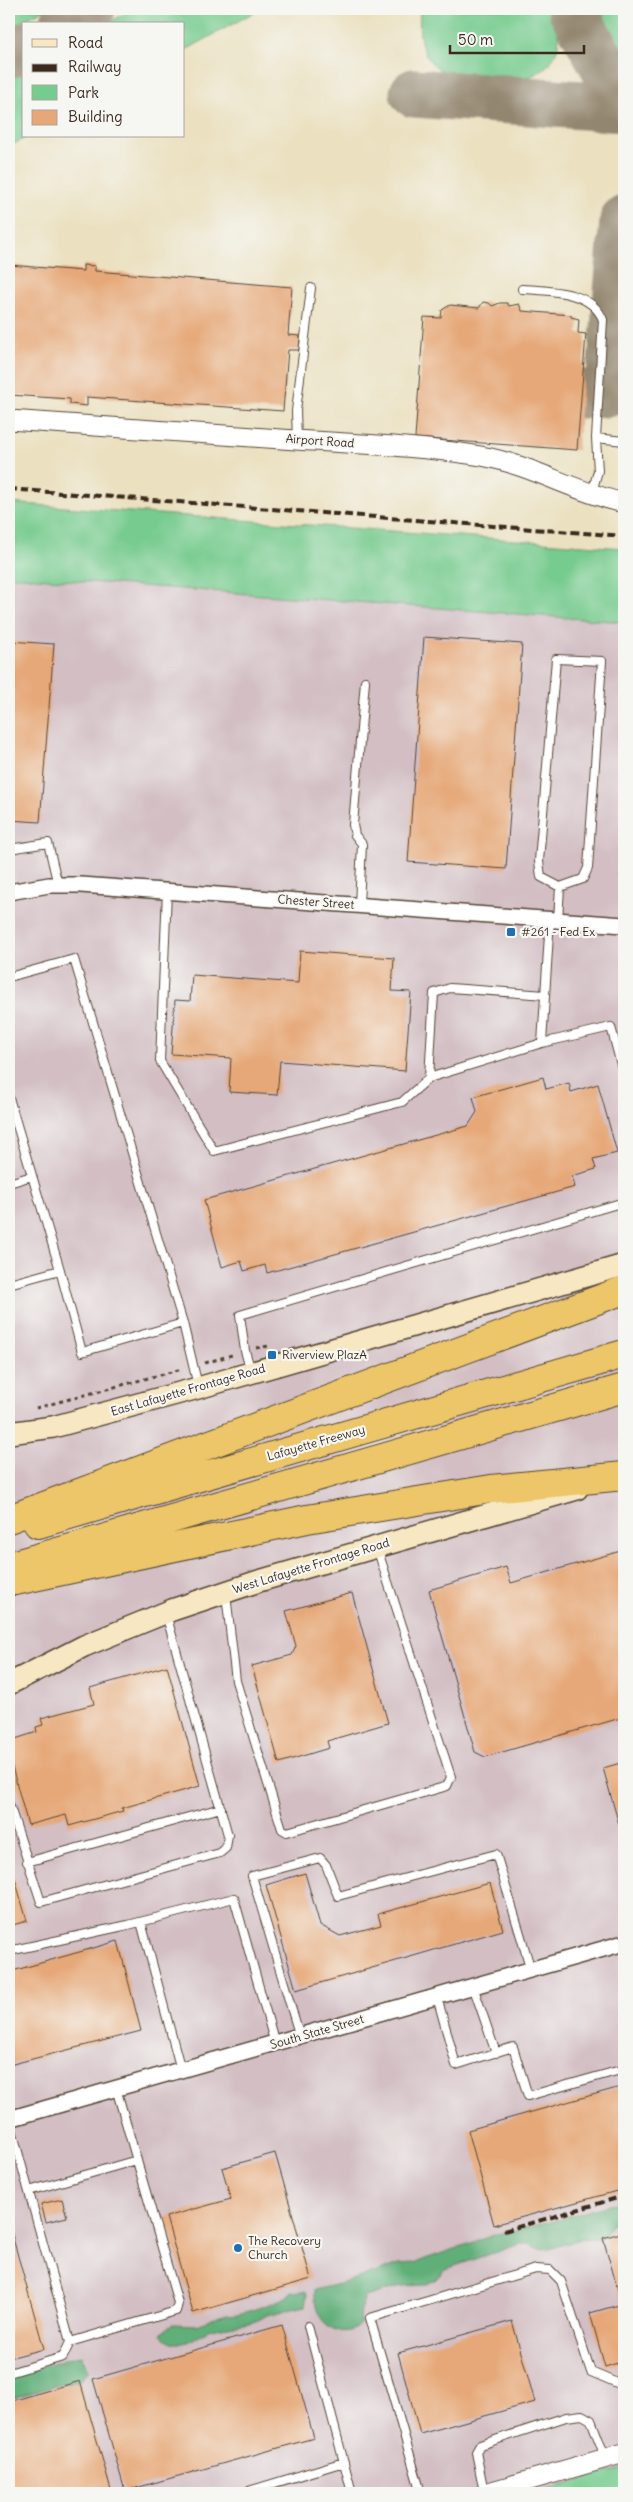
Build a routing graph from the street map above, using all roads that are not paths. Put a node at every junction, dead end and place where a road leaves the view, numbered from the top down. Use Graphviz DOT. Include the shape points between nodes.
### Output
graph roads {
  1 [pos="311,288"];
  2 [pos="522,290"];
  3 [pos="9,420"];
  4 [pos="596,438"];
  5 [pos="296,440"];
  6 [pos="624,440"];
  7 [pos="592,494"];
  8 [pos="624,502"];
  9 [pos="365,681"];
  10 [pos="9,849"];
  11 [pos="58,885"];
  12 [pos="560,887"];
  13 [pos="167,891"];
  14 [pos="9,892"];
  15 [pos="359,905"];
  16 [pos="554,919"];
  17 [pos="624,925"];
  18 [pos="9,977"];
  19 [pos="545,995"];
  20 [pos="542,1043"];
  21 [pos="624,1076"];
  22 [pos="429,1078"];
  23 [pos="9,1098"];
  24 [pos="13,1126"];
  25 [pos="32,1176"];
  26 [pos="9,1183"];
  27 [pos="624,1202"];
  28 [pos="624,1265"];
  29 [pos="60,1270"];
  30 [pos="9,1284"];
  31 [pos="624,1290"];
  32 [pos="183,1323"];
  33 [pos="624,1354"];
  34 [pos="252,1373"];
  35 [pos="198,1388"];
  36 [pos="624,1388"];
  37 [pos="9,1433"];
  38 [pos="624,1476"];
  39 [pos="9,1519"];
  40 [pos="9,1533"];
  41 [pos="377,1546"];
  42 [pos="9,1566"];
  43 [pos="9,1582"];
  44 [pos="226,1592"];
  45 [pos="166,1613"];
  46 [pos="9,1684"];
  47 [pos="9,1804"];
  48 [pos="220,1808"];
  49 [pos="26,1862"];
  50 [pos="141,1922"];
  51 [pos="624,1943"];
  52 [pos="9,1951"];
  53 [pos="531,1970"];
  54 [pos="473,1986"];
  55 [pos="437,1997"];
  56 [pos="300,2036"];
  57 [pos="275,2044"];
  58 [pos="496,2053"];
  59 [pos="624,2069"];
  60 [pos="181,2070"];
  61 [pos="116,2088"];
  62 [pos="9,2119"];
  63 [pos="137,2160"];
  64 [pos="29,2191"];
  65 [pos="308,2326"];
  66 [pos="70,2342"];
  67 [pos="9,2373"];
  68 [pos="624,2386"];
  69 [pos="624,2453"];
  70 [pos="606,2459"];
  71 [pos="344,2462"];
  72 [pos="242,2493"];
  73 [pos="352,2493"];
  74 [pos="421,2493"];
  75 [pos="485,2493"];
  1 -- 5 [label="lane" via="296,411"];
  2 -- 4 [label="lane" via="565,293 601,314 603,342"];
  3 -- 5 [label="street, Airport Road"];
  4 -- 6 [label="lane"];
  4 -- 7 [label="lane" via="598,471"];
  5 -- 7 [label="street, Airport Road" via="497,459 543,473"];
  7 -- 8 [label="street, Airport Road"];
  9 -- 15 [label="lane" via="353,825 362,844"];
  10 -- 11 [label="lane" via="48,843"];
  11 -- 13 [label="street, Chester Street"];
  11 -- 14 [label="street, Chester Street"];
  12 -- 12 [label="lane" via="583,879 588,868 602,662 556,659 539,861 541,877"];
  12 -- 16 [label="lane"];
  13 -- 15 [label="street, Chester Street"];
  13 -- 22 [label="lane" via="160,1062 214,1151 402,1102"];
  15 -- 16 [label="street, Chester Street"];
  16 -- 17 [label="street, Chester Street"];
  16 -- 19 [label="lane"];
  18 -- 32 [label="lane" via="74,958"];
  19 -- 20 [label="lane"];
  19 -- 22 [label="lane" via="450,988 434,993"];
  20 -- 21 [label="lane" via="611,1027"];
  20 -- 22 [label="lane"];
  23 -- 24 [label="lane"];
  24 -- 25 [label="lane"];
  25 -- 26 [label="lane"];
  25 -- 29 [label="lane"];
  27 -- 34 [label="lane" via="240,1315"];
  28 -- 34 [label="main road, East Lafayette Frontage Road"];
  29 -- 30 [label="lane"];
  29 -- 32 [label="lane" via="82,1352"];
  31 -- 39 [label="highway"];
  32 -- 35 [label="lane"];
  33 -- 40 [label="highway, Lafayette Freeway"];
  34 -- 35 [label="main road, East Lafayette Frontage Road"];
  35 -- 37 [label="main road, East Lafayette Frontage Road" via="53,1427"];
  36 -- 42 [label="highway"];
  38 -- 41 [label="main road, West Lafayette Frontage Road"];
  38 -- 43 [label="highway" via="491,1489 307,1519"];
  41 -- 44 [label="main road, West Lafayette Frontage Road"];
  41 -- 44 [label="lane" via="451,1777 444,1787 287,1832 282,1829 236,1681"];
  44 -- 45 [label="main road, West Lafayette Frontage Road"];
  45 -- 46 [label="main road, West Lafayette Frontage Road" via="84,1646"];
  45 -- 48 [label="lane"];
  47 -- 49 [label="lane"];
  48 -- 49 [label="lane"];
  48 -- 49 [label="lane" via="229,1842 224,1850 210,1856 41,1902"];
  50 -- 52 [label="lane"];
  50 -- 57 [label="lane" via="234,1898"];
  50 -- 60 [label="lane"];
  51 -- 53 [label="street, South State Street"];
  53 -- 54 [label="street, South State Street"];
  53 -- 56 [label="lane" via="496,1854 338,1896 320,1858 252,1876"];
  54 -- 55 [label="street, South State Street"];
  54 -- 58 [label="lane"];
  55 -- 56 [label="street, South State Street"];
  55 -- 58 [label="lane" via="456,2065"];
  56 -- 57 [label="street, South State Street"];
  57 -- 60 [label="street, South State Street"];
  58 -- 59 [label="lane" via="513,2047 528,2096"];
  60 -- 61 [label="street, South State Street"];
  61 -- 62 [label="street, South State Street"];
  61 -- 63 [label="lane"];
  62 -- 64 [label="lane"];
  63 -- 64 [label="lane"];
  63 -- 66 [label="lane" via="178,2303 176,2311"];
  64 -- 66 [label="lane"];
  65 -- 71 [label="lane"];
  66 -- 67 [label="lane" via="63,2358"];
  68 -- 74 [label="lane" via="590,2372 562,2281 550,2270 536,2269 370,2318"];
  69 -- 70 [label="street"];
  70 -- 75 [label="street"];
  70 -- 75 [label="lane" via="592,2420 582,2415 566,2417 480,2445 476,2452"];
  71 -- 72 [label="lane"];
  71 -- 73 [label="lane"];
}
